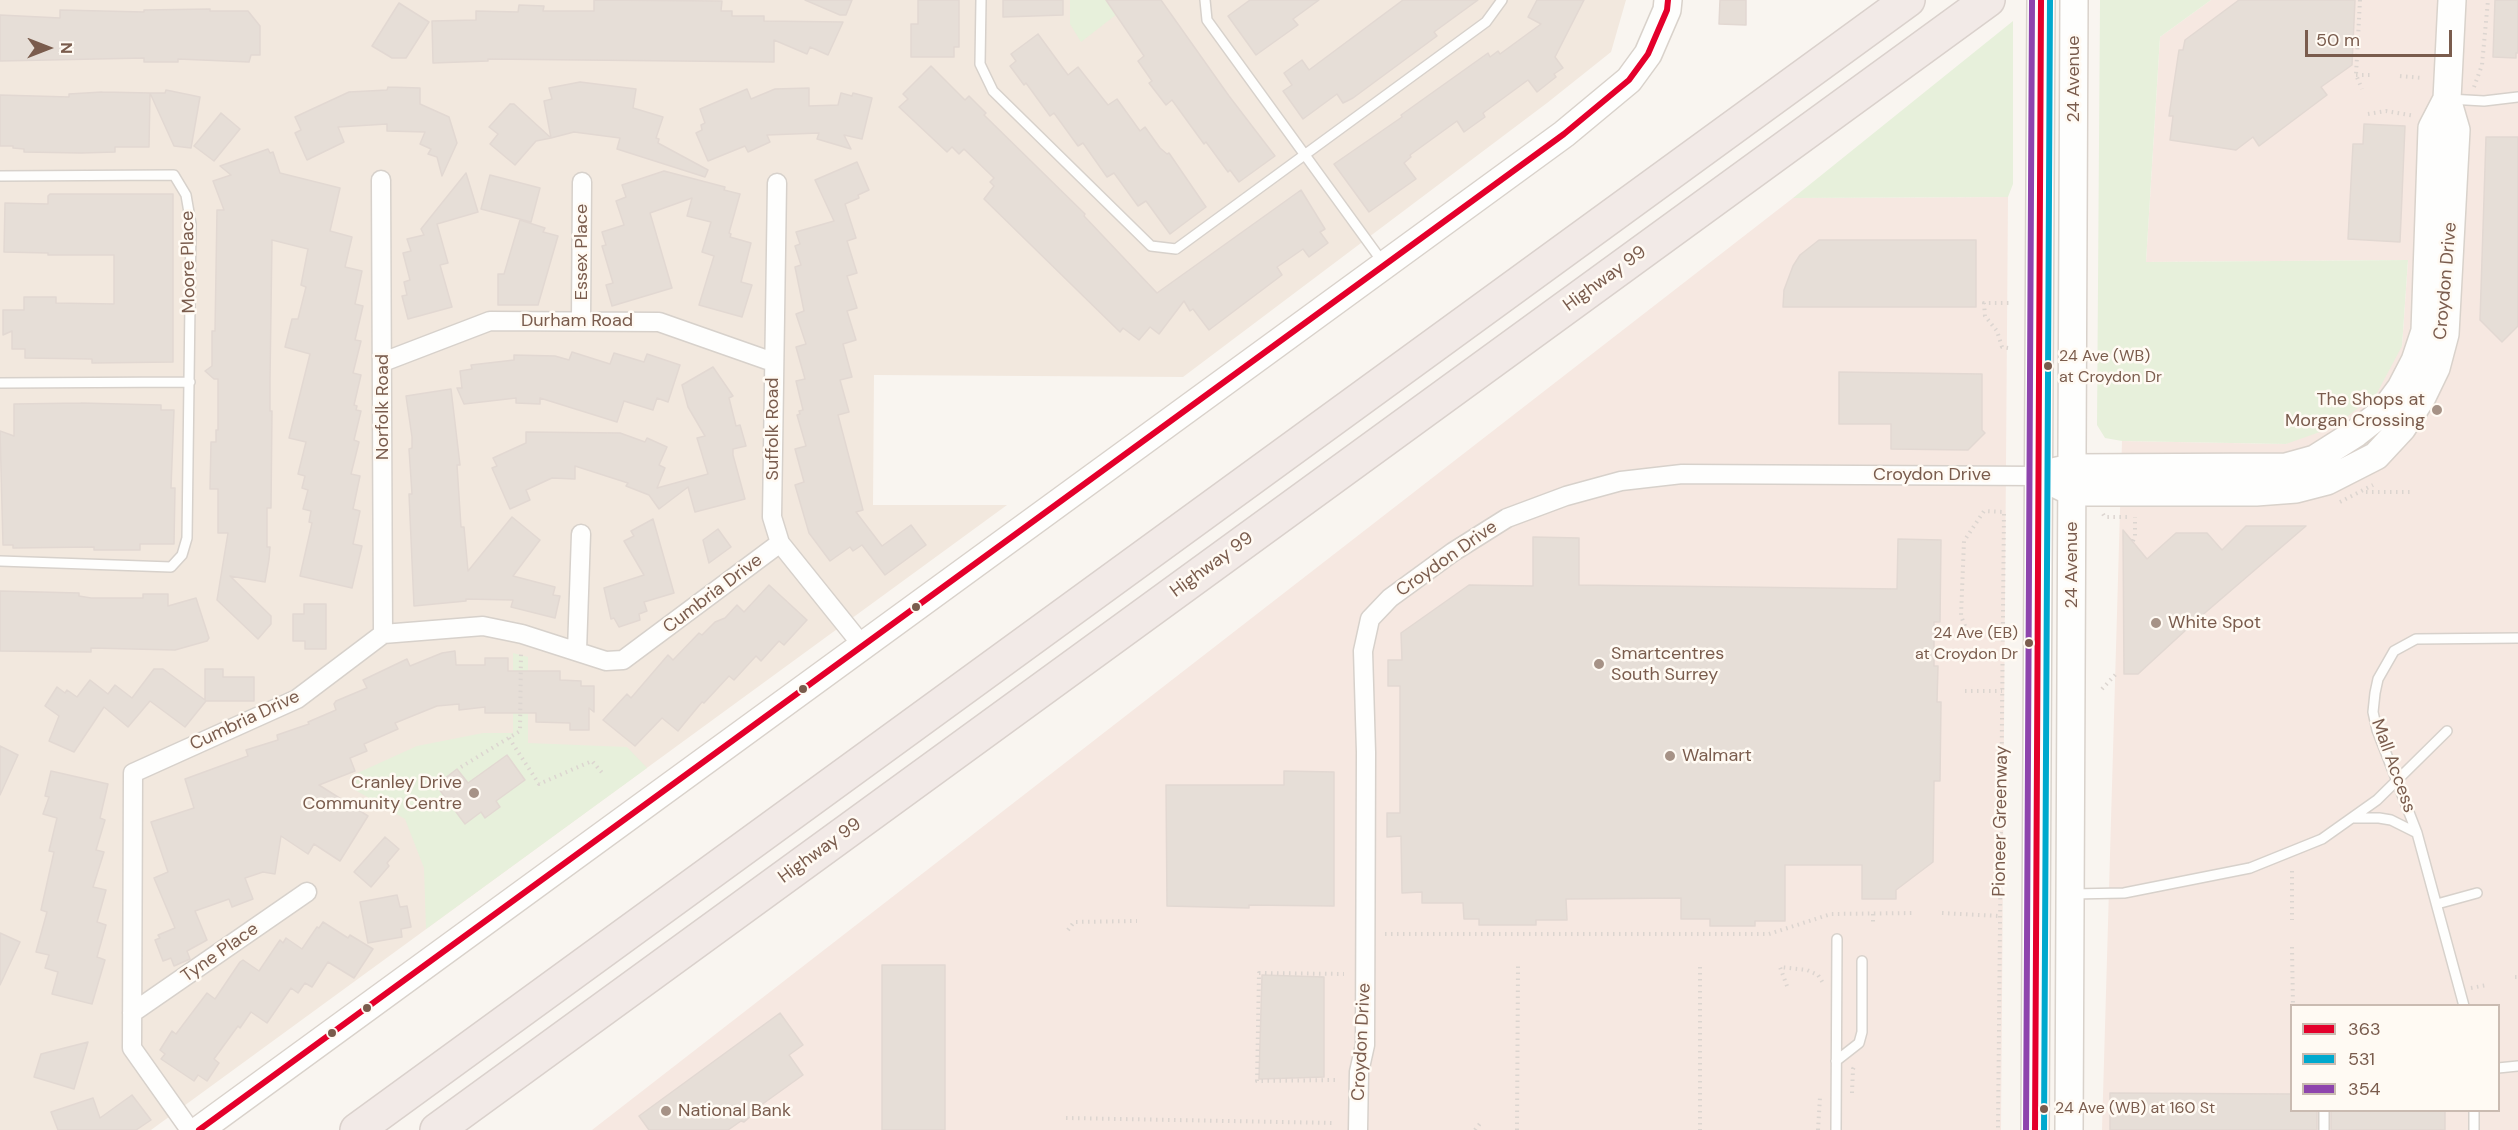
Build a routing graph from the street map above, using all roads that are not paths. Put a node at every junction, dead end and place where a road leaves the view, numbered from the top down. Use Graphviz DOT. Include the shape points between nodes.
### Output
graph roads {
  1 [pos="981,0"];
  2 [pos="1205,0"];
  3 [pos="1502,0"];
  4 [pos="1668,0"];
  5 [pos="1908,0"];
  6 [pos="1988,0"];
  7 [pos="2041,0"];
  8 [pos="2074,0"];
  9 [pos="2452,0"];
  10 [pos="2518,97"];
  11 [pos="2446,99"];
  12 [pos="1306,155"];
  13 [pos="0,176"];
  14 [pos="381,180"];
  15 [pos="582,182"];
  16 [pos="777,183"];
  17 [pos="1384,264"];
  18 [pos="581,321"];
  19 [pos="383,362"];
  20 [pos="773,362"];
  21 [pos="190,382"];
  22 [pos="0,383"];
  23 [pos="2038,476"];
  24 [pos="2072,480"];
  25 [pos="581,534"];
  26 [pos="780,543"];
  27 [pos="0,561"];
  28 [pos="383,634"];
  29 [pos="2518,638"];
  30 [pos="862,645"];
  31 [pos="578,651"];
  32 [pos="2447,731"];
  33 [pos="2398,780"];
  34 [pos="2036,812"];
  35 [pos="2353,818"];
  36 [pos="2417,833"];
  37 [pos="307,892"];
  38 [pos="2477,893"];
  39 [pos="2070,895"];
  40 [pos="2437,904"];
  41 [pos="1837,939"];
  42 [pos="1862,962"];
  43 [pos="2464,1004"];
  44 [pos="132,1013"];
  45 [pos="1836,1061"];
  46 [pos="2518,1066"];
  47 [pos="2500,1068"];
  48 [pos="2324,1112"];
  49 [pos="2474,1112"];
  50 [pos="190,1130"];
  51 [pos="199,1130"];
  52 [pos="357,1130"];
  53 [pos="437,1130"];
  54 [pos="1358,1130"];
  55 [pos="1836,1130"];
  56 [pos="2035,1130"];
  57 [pos="2069,1130"];
  58 [pos="2324,1130"];
  59 [pos="2474,1130"];
  1 -- 12 [label="lane" via="980,64 993,91 1150,246 1176,249"];
  2 -- 12 [label="lane" via="1207,20"];
  3 -- 12 [label="lane" via="1486,22"];
  4 -- 17 [label="street" via="1648,54 1629,80 1564,134"];
  5 -- 52 [label="highway"];
  6 -- 53 [label="highway, Highway 99"];
  7 -- 23 [label="street, 24 Avenue"];
  8 -- 24 [label="street, 24 Avenue"];
  9 -- 11 [label="street, Croydon Drive"];
  10 -- 11 [label="lane" via="2484,101"];
  11 -- 24 [label="street, Croydon Drive" via="2456,130 2445,333 2436,368 2422,397 2402,428 2376,456 2327,481 2296,489 2256,492"];
  12 -- 17 [label="lane"];
  13 -- 21 [label="lane, Moore Place" via="174,175 186,195 191,224"];
  14 -- 19 [label="street, Norfolk Road"];
  15 -- 18 [label="street, Essex Place"];
  16 -- 20 [label="street, Suffolk Road"];
  17 -- 30 [label="street"];
  18 -- 19 [label="street, Durham Road" via="490,321"];
  18 -- 20 [label="street, Durham Road" via="659,322"];
  19 -- 28 [label="street, Norfolk Road"];
  20 -- 26 [label="street, Suffolk Road" via="772,516"];
  21 -- 22 [label="lane"];
  21 -- 27 [label="lane, Moore Place" via="187,538 182,555 171,567"];
  23 -- 24 [label="street, Croydon Drive"];
  23 -- 34 [label="street, 24 Avenue"];
  23 -- 54 [label="street, Croydon Drive" via="1682,474 1621,481 1507,518 1390,598 1370,619 1363,651 1365,1045 1359,1072"];
  24 -- 39 [label="street, 24 Avenue"];
  25 -- 31 [label="street"];
  26 -- 30 [label="street, Suffolk Road"];
  26 -- 31 [label="street, Cumbria Drive" via="623,660 606,661"];
  28 -- 31 [label="street, Cumbria Drive" via="483,626"];
  28 -- 44 [label="street, Cumbria Drive" via="297,699 133,773"];
  29 -- 33 [label="lane, Mall Access" via="2416,639 2394,651 2378,679 2373,712"];
  30 -- 51 [label="street"];
  32 -- 33 [label="lane"];
  33 -- 35 [label="lane"];
  33 -- 36 [label="lane, Mall Access"];
  34 -- 39 [label="street" via="2056,879"];
  34 -- 56 [label="street, 24 Avenue"];
  35 -- 36 [label="lane" via="2391,820"];
  35 -- 39 [label="lane" via="2322,839 2250,867 2124,893"];
  36 -- 40 [label="lane, Mall Access"];
  37 -- 44 [label="street, Tyne Place"];
  38 -- 40 [label="lane"];
  39 -- 57 [label="street, 24 Avenue"];
  40 -- 43 [label="lane, Mall Access"];
  41 -- 45 [label="lane"];
  42 -- 45 [label="lane" via="1862,1032 1859,1043"];
  44 -- 50 [label="street, Cumbria Drive" via="132,1048"];
  45 -- 55 [label="lane"];
  46 -- 47 [label="lane"];
  48 -- 58 [label="lane"];
  49 -- 59 [label="lane"];
}
